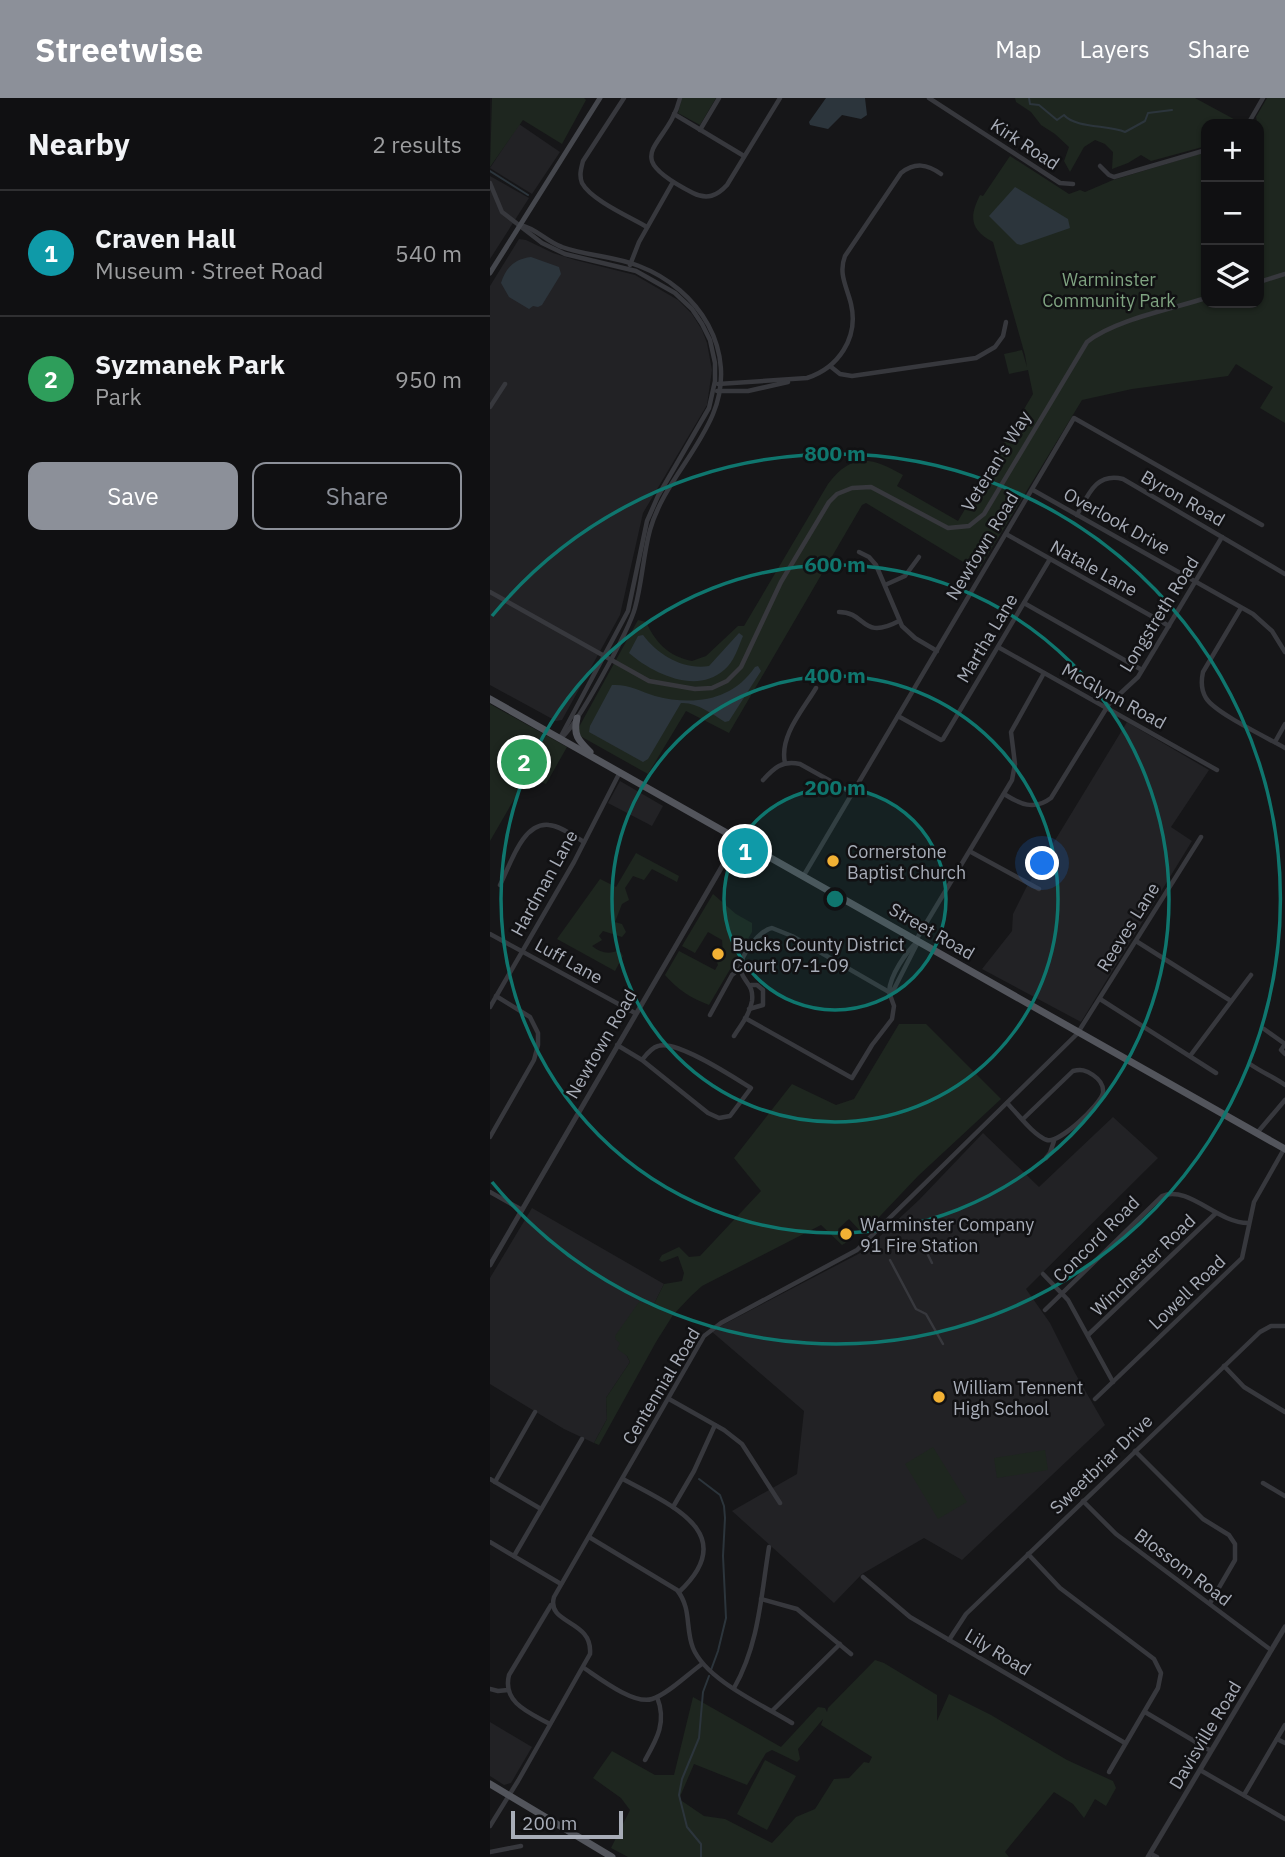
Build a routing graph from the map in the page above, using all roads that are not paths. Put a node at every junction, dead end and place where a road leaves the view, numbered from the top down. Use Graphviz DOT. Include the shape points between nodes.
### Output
graph roads {
  1 [pos="600,98"];
  2 [pos="624,98"];
  3 [pos="680,98"];
  4 [pos="719,98"];
  5 [pos="929,98"];
  6 [pos="1263,98"];
  7 [pos="777,99"];
  8 [pos="674,114"];
  9 [pos="1251,119"];
  10 [pos="700,130"];
  11 [pos="1201,151"];
  12 [pos="744,156"];
  13 [pos="1100,166"];
  14 [pos="941,174"];
  15 [pos="673,182"];
  16 [pos="490,183"];
  17 [pos="1073,184"];
  18 [pos="519,225"];
  19 [pos="647,227"];
  20 [pos="630,266"];
  21 [pos="490,273"];
  22 [pos="1285,274"];
  23 [pos="1264,280"];
  24 [pos="1201,301"];
  25 [pos="1006,322"];
  26 [pos="830,366"];
  27 [pos="505,384"];
  28 [pos="717,387"];
  29 [pos="490,407"];
  30 [pos="1032,490"];
  31 [pos="1077,515"];
  32 [pos="1262,525"];
  33 [pos="1006,534"];
  34 [pos="1222,537"];
  35 [pos="859,552"];
  36 [pos="919,557"];
  37 [pos="1050,559"];
  38 [pos="1285,574"];
  39 [pos="1196,582"];
  40 [pos="885,585"];
  41 [pos="490,592"];
  42 [pos="1024,603"];
  43 [pos="1241,607"];
  44 [pos="838,612"];
  45 [pos="899,621"];
  46 [pos="1169,626"];
  47 [pos="998,647"];
  48 [pos="937,651"];
  49 [pos="1285,652"];
  50 [pos="603,655"];
  51 [pos="610,659"];
  52 [pos="1143,670"];
  53 [pos="1044,673"];
  54 [pos="816,688"];
  55 [pos="490,699"];
  56 [pos="1106,708"];
  57 [pos="898,716"];
  58 [pos="578,718"];
  59 [pos="1285,724"];
  60 [pos="560,738"];
  61 [pos="1275,742"];
  62 [pos="1285,748"];
  63 [pos="598,760"];
  64 [pos="785,763"];
  65 [pos="1217,770"];
  66 [pos="621,772"];
  67 [pos="763,780"];
  68 [pos="852,793"];
  69 [pos="1004,794"];
  70 [pos="1201,837"];
  71 [pos="738,838"];
  72 [pos="584,842"];
  73 [pos="971,852"];
  74 [pos="804,875"];
  75 [pos="500,885"];
  76 [pos="1039,890"];
  77 [pos="490,934"];
  78 [pos="917,940"];
  79 [pos="1136,941"];
  80 [pos="522,951"];
  81 [pos="741,967"];
  82 [pos="1251,975"];
  83 [pos="751,985"];
  84 [pos="888,992"];
  85 [pos="496,996"];
  86 [pos="1100,999"];
  87 [pos="1231,1001"];
  88 [pos="490,1007"];
  89 [pos="750,1009"];
  90 [pos="635,1013"];
  91 [pos="710,1015"];
  92 [pos="745,1018"];
  93 [pos="1264,1030"];
  94 [pos="1079,1032"];
  95 [pos="734,1036"];
  96 [pos="1285,1044"];
  97 [pos="617,1045"];
  98 [pos="1285,1054"];
  99 [pos="1190,1056"];
  100 [pos="642,1060"];
  101 [pos="1250,1064"];
  102 [pos="1216,1073"];
  103 [pos="1285,1085"];
  104 [pos="1285,1100"];
  105 [pos="1006,1103"];
  106 [pos="1023,1119"];
  107 [pos="1257,1133"];
  108 [pos="490,1137"];
  109 [pos="1054,1141"];
  110 [pos="1284,1149"];
  111 [pos="1046,1158"];
  112 [pos="490,1192"];
  113 [pos="522,1210"];
  114 [pos="1216,1213"];
  115 [pos="1248,1223"];
  116 [pos="925,1248"];
  117 [pos="890,1260"];
  118 [pos="932,1263"];
  119 [pos="490,1265"];
  120 [pos="1043,1274"];
  121 [pos="1062,1293"];
  122 [pos="1045,1310"];
  123 [pos="1285,1326"];
  124 [pos="1088,1335"];
  125 [pos="943,1344"];
  126 [pos="1224,1366"];
  127 [pos="1113,1382"];
  128 [pos="669,1399"];
  129 [pos="1095,1399"];
  130 [pos="535,1412"];
  131 [pos="1285,1412"];
  132 [pos="715,1425"];
  133 [pos="582,1439"];
  134 [pos="1135,1451"];
  135 [pos="623,1479"];
  136 [pos="492,1480"];
  137 [pos="1263,1483"];
  138 [pos="1285,1496"];
  139 [pos="1083,1501"];
  140 [pos="780,1503"];
  141 [pos="673,1507"];
  142 [pos="541,1509"];
  143 [pos="589,1537"];
  144 [pos="490,1542"];
  145 [pos="769,1547"];
  146 [pos="1028,1554"];
  147 [pos="514,1556"];
  148 [pos="863,1577"];
  149 [pos="561,1584"];
  150 [pos="679,1592"];
  151 [pos="761,1599"];
  152 [pos="1210,1603"];
  153 [pos="552,1604"];
  154 [pos="1285,1627"];
  155 [pos="949,1640"];
  156 [pos="840,1644"];
  157 [pos="1271,1650"];
  158 [pos="851,1654"];
  159 [pos="702,1664"];
  160 [pos="584,1668"];
  161 [pos="734,1688"];
  162 [pos="490,1689"];
  163 [pos="508,1690"];
  164 [pos="657,1698"];
  165 [pos="772,1711"];
  166 [pos="1144,1712"];
  167 [pos="792,1723"];
  168 [pos="550,1724"];
  169 [pos="1285,1725"];
  170 [pos="1277,1738"];
  171 [pos="1125,1743"];
  172 [pos="1285,1743"];
  173 [pos="1211,1751"];
  174 [pos="645,1760"];
  175 [pos="1200,1770"];
  176 [pos="1109,1772"];
  177 [pos="490,1784"];
  178 [pos="508,1795"];
  179 [pos="1244,1795"];
  180 [pos="1285,1819"];
  181 [pos="490,1826"];
  182 [pos="521,1846"];
  183 [pos="490,1855"];
  184 [pos="1152,1856"];
  185 [pos="612,1857"];
  1 -- 18 [label="main road"];
  2 -- 19 [label="street" via="583,161 581,179 592,195"];
  3 -- 8 [label="street"];
  4 -- 10 [label="street"];
  5 -- 17 [label="street, Kirk Road" via="1060,183"];
  6 -- 9 [label="street"];
  7 -- 12 [label="street"];
  8 -- 10 [label="street"];
  8 -- 15 [label="street" via="652,154 656,170"];
  10 -- 12 [label="street"];
  11 -- 13 [label="street" via="1114,177"];
  12 -- 15 [label="street" via="718,194 701,196"];
  14 -- 26 [label="street" via="920,165 901,173 845,256 841,271 851,304 852,330 843,352"];
  15 -- 19 [label="street"];
  16 -- 18 [label="street" via="502,212"];
  18 -- 20 [label="street" via="556,250"];
  18 -- 21 [label="main road"];
  19 -- 20 [label="street"];
  20 -- 28 [label="street" via="669,289 697,315 712,349"];
  22 -- 23 [label="street"];
  24 -- 51 [label="street, Veteran's Way" via="1100,333 1084,346 984,514 973,524 944,527 878,489 863,486 837,495 781,582 744,662 727,681 699,689 660,684"];
  25 -- 26 [label="street" via="995,347 976,358 852,376"];
  26 -- 28 [label="street" via="815,375 764,388"];
  27 -- 29 [label="street"];
  28 -- 50 [label="street" via="649,515 628,611"];
  28 -- 51 [label="street" via="707,425 656,514 632,619"];
  30 -- 31 [label="street, Overlook Drive"];
  30 -- 32 [label="street, Newtown Road" via="1074,418"];
  30 -- 33 [label="street, Newtown Road"];
  31 -- 34 [label="street, Byron Road" via="1096,483 1116,477"];
  31 -- 39 [label="street, Overlook Drive"];
  33 -- 37 [label="street, Natale Lane"];
  33 -- 48 [label="street, Newtown Road"];
  34 -- 38 [label="street, Byron Road"];
  34 -- 39 [label="street, Longstreth Road"];
  35 -- 40 [label="street" via="873,561"];
  36 -- 40 [label="street" via="905,576"];
  37 -- 42 [label="street, Martha Lane"];
  37 -- 46 [label="street, Natale Lane"];
  39 -- 43 [label="street, Overlook Drive"];
  39 -- 46 [label="street, Longstreth Road"];
  40 -- 45 [label="street"];
  41 -- 50 [label="street, Veteran's Way"];
  42 -- 47 [label="street, Martha Lane"];
  42 -- 52 [label="street"];
  43 -- 49 [label="street, Overlook Drive" via="1269,628"];
  43 -- 61 [label="street" via="1203,672 1201,686 1212,705"];
  44 -- 45 [label="street" via="873,629"];
  45 -- 48 [label="street"];
  46 -- 52 [label="street, Longstreth Road"];
  47 -- 53 [label="street, McGlynn Road"];
  47 -- 57 [label="street, Martha Lane" via="941,740"];
  48 -- 57 [label="street, Newtown Road"];
  50 -- 51 [label="street, Veteran's Way"];
  50 -- 60 [label="street"];
  51 -- 58 [label="street"];
  52 -- 56 [label="street, Longstreth Road"];
  53 -- 56 [label="street, McGlynn Road"];
  53 -- 69 [label="street" via="1012,729 1015,769"];
  54 -- 64 [label="street" via="785,741"];
  55 -- 60 [label="main road, Street Road"];
  56 -- 65 [label="street, McGlynn Road"];
  56 -- 69 [label="street, Longstreth Road" via="1051,798 1031,806"];
  57 -- 68 [label="street, Newtown Road"];
  58 -- 60 [label="street"];
  58 -- 63 [label="main road" via="576,737"];
  59 -- 61 [label="street"];
  60 -- 63 [label="main road, Street Road"];
  61 -- 62 [label="street"];
  63 -- 66 [label="main road, Street Road"];
  64 -- 67 [label="street"];
  64 -- 68 [label="street" via="800,764"];
  66 -- 71 [label="main road, Street Road"];
  66 -- 72 [label="street, Hardman Lane"];
  68 -- 74 [label="street, Newtown Road"];
  69 -- 73 [label="street"];
  70 -- 79 [label="street, Reeves Lane"];
  71 -- 74 [label="main road, Street Road"];
  71 -- 90 [label="street, Newtown Road"];
  72 -- 75 [label="street" via="554,826 535,828 525,837"];
  72 -- 80 [label="street, Hardman Lane"];
  73 -- 76 [label="street"];
  73 -- 78 [label="street"];
  74 -- 78 [label="main road, Street Road"];
  77 -- 80 [label="street, Luff Lane"];
  78 -- 84 [label="street" via="894,989"];
  78 -- 94 [label="main road, Street Road"];
  79 -- 86 [label="street, Reeves Lane"];
  79 -- 87 [label="street"];
  80 -- 85 [label="street, Hardman Lane"];
  80 -- 90 [label="street, Luff Lane"];
  81 -- 83 [label="street"];
  81 -- 84 [label="street" via="758,934 772,928"];
  81 -- 91 [label="street"];
  82 -- 87 [label="street"];
  83 -- 89 [label="street"];
  83 -- 89 [label="street" via="763,990 765,998 763,1005"];
  84 -- 92 [label="street" via="895,1013 852,1079"];
  85 -- 88 [label="street, Hardman Lane"];
  85 -- 108 [label="street" via="530,1017 538,1045"];
  86 -- 94 [label="street, Reeves Lane"];
  86 -- 99 [label="street"];
  87 -- 99 [label="street"];
  89 -- 92 [label="street"];
  90 -- 97 [label="street, Newtown Road"];
  92 -- 95 [label="street"];
  93 -- 96 [label="street"];
  94 -- 105 [label="street, Centennial Road"];
  94 -- 107 [label="main road, Street Road"];
  96 -- 98 [label="street" via="1281,1051"];
  97 -- 100 [label="street"];
  97 -- 113 [label="street, Newtown Road"];
  99 -- 102 [label="street"];
  100 -- 100 [label="street" via="719,1118 733,1113 751,1088 668,1045 655,1047"];
  101 -- 103 [label="street"];
  104 -- 107 [label="street"];
  105 -- 106 [label="street"];
  105 -- 128 [label="street, Centennial Road" via="857,1250 704,1336"];
  106 -- 109 [label="street" via="1043,1138"];
  106 -- 109 [label="street" via="1073,1072 1086,1071 1098,1079 1103,1089 1100,1099"];
  107 -- 110 [label="main road, Street Road"];
  109 -- 111 [label="street"];
  110 -- 115 [label="street, Lowell Road" via="1254,1202"];
  112 -- 113 [label="street"];
  113 -- 119 [label="street, Newtown Road"];
  114 -- 115 [label="street, Concord Road" via="1229,1221"];
  114 -- 121 [label="street, Concord Road" via="1178,1193 1162,1196"];
  114 -- 124 [label="street, Winchester Road"];
  115 -- 127 [label="street, Lowell Road" via="1242,1258"];
  116 -- 118 [label="street"];
  117 -- 125 [label="street" via="916,1309 926,1314"];
  120 -- 121 [label="street"];
  121 -- 122 [label="street, Concord Road"];
  121 -- 124 [label="street"];
  123 -- 126 [label="street, Sweetbriar Drive" via="1262,1330"];
  124 -- 127 [label="street"];
  126 -- 131 [label="street" via="1244,1387"];
  126 -- 134 [label="street, Sweetbriar Drive"];
  127 -- 129 [label="street, Lowell Road"];
  128 -- 132 [label="street"];
  128 -- 135 [label="street, Centennial Road"];
  130 -- 136 [label="street"];
  132 -- 140 [label="street" via="744,1446"];
  132 -- 141 [label="street"];
  133 -- 142 [label="street"];
  134 -- 139 [label="street, Sweetbriar Drive"];
  134 -- 152 [label="street" via="1235,1544 1235,1560"];
  135 -- 141 [label="street"];
  135 -- 143 [label="street, Centennial Road"];
  136 -- 142 [label="street"];
  137 -- 138 [label="street"];
  139 -- 146 [label="street, Sweetbriar Drive"];
  139 -- 152 [label="street, Blossom Road" via="1116,1534"];
  141 -- 150 [label="street" via="696,1526 703,1547 696,1574"];
  142 -- 147 [label="street"];
  143 -- 149 [label="street, Centennial Road"];
  143 -- 150 [label="street"];
  144 -- 147 [label="street"];
  145 -- 151 [label="street"];
  146 -- 155 [label="street, Sweetbriar Drive" via="966,1614"];
  146 -- 166 [label="street" via="1060,1588 1157,1662 1160,1685"];
  147 -- 149 [label="street"];
  148 -- 155 [label="street, Lily Road" via="906,1614"];
  149 -- 153 [label="street, Centennial Road"];
  150 -- 159 [label="street" via="688,1611 691,1642"];
  151 -- 156 [label="street" via="797,1609"];
  151 -- 161 [label="street" via="753,1646"];
  152 -- 157 [label="street, Blossom Road"];
  153 -- 160 [label="street" via="556,1613 586,1635 590,1650"];
  153 -- 163 [label="street, Centennial Road" via="509,1675"];
  154 -- 157 [label="street, Davisville Road"];
  155 -- 171 [label="street, Lily Road"];
  156 -- 158 [label="street"];
  156 -- 165 [label="street"];
  157 -- 173 [label="street, Davisville Road"];
  159 -- 161 [label="street"];
  159 -- 164 [label="street"];
  160 -- 164 [label="street" via="632,1697"];
  160 -- 168 [label="street"];
  161 -- 165 [label="street"];
  162 -- 163 [label="street"];
  163 -- 168 [label="street" via="515,1703"];
  164 -- 174 [label="street" via="660,1731"];
  165 -- 167 [label="street"];
  166 -- 171 [label="street"];
  166 -- 173 [label="street"];
  168 -- 178 [label="street"];
  169 -- 170 [label="street"];
  170 -- 172 [label="street"];
  170 -- 179 [label="street"];
  171 -- 176 [label="street"];
  173 -- 175 [label="street, Davisville Road"];
  175 -- 179 [label="street"];
  175 -- 184 [label="street, Davisville Road"];
  177 -- 178 [label="main road"];
  178 -- 181 [label="street"];
  178 -- 185 [label="main road"];
  179 -- 180 [label="street"];
  182 -- 183 [label="street"];
}
